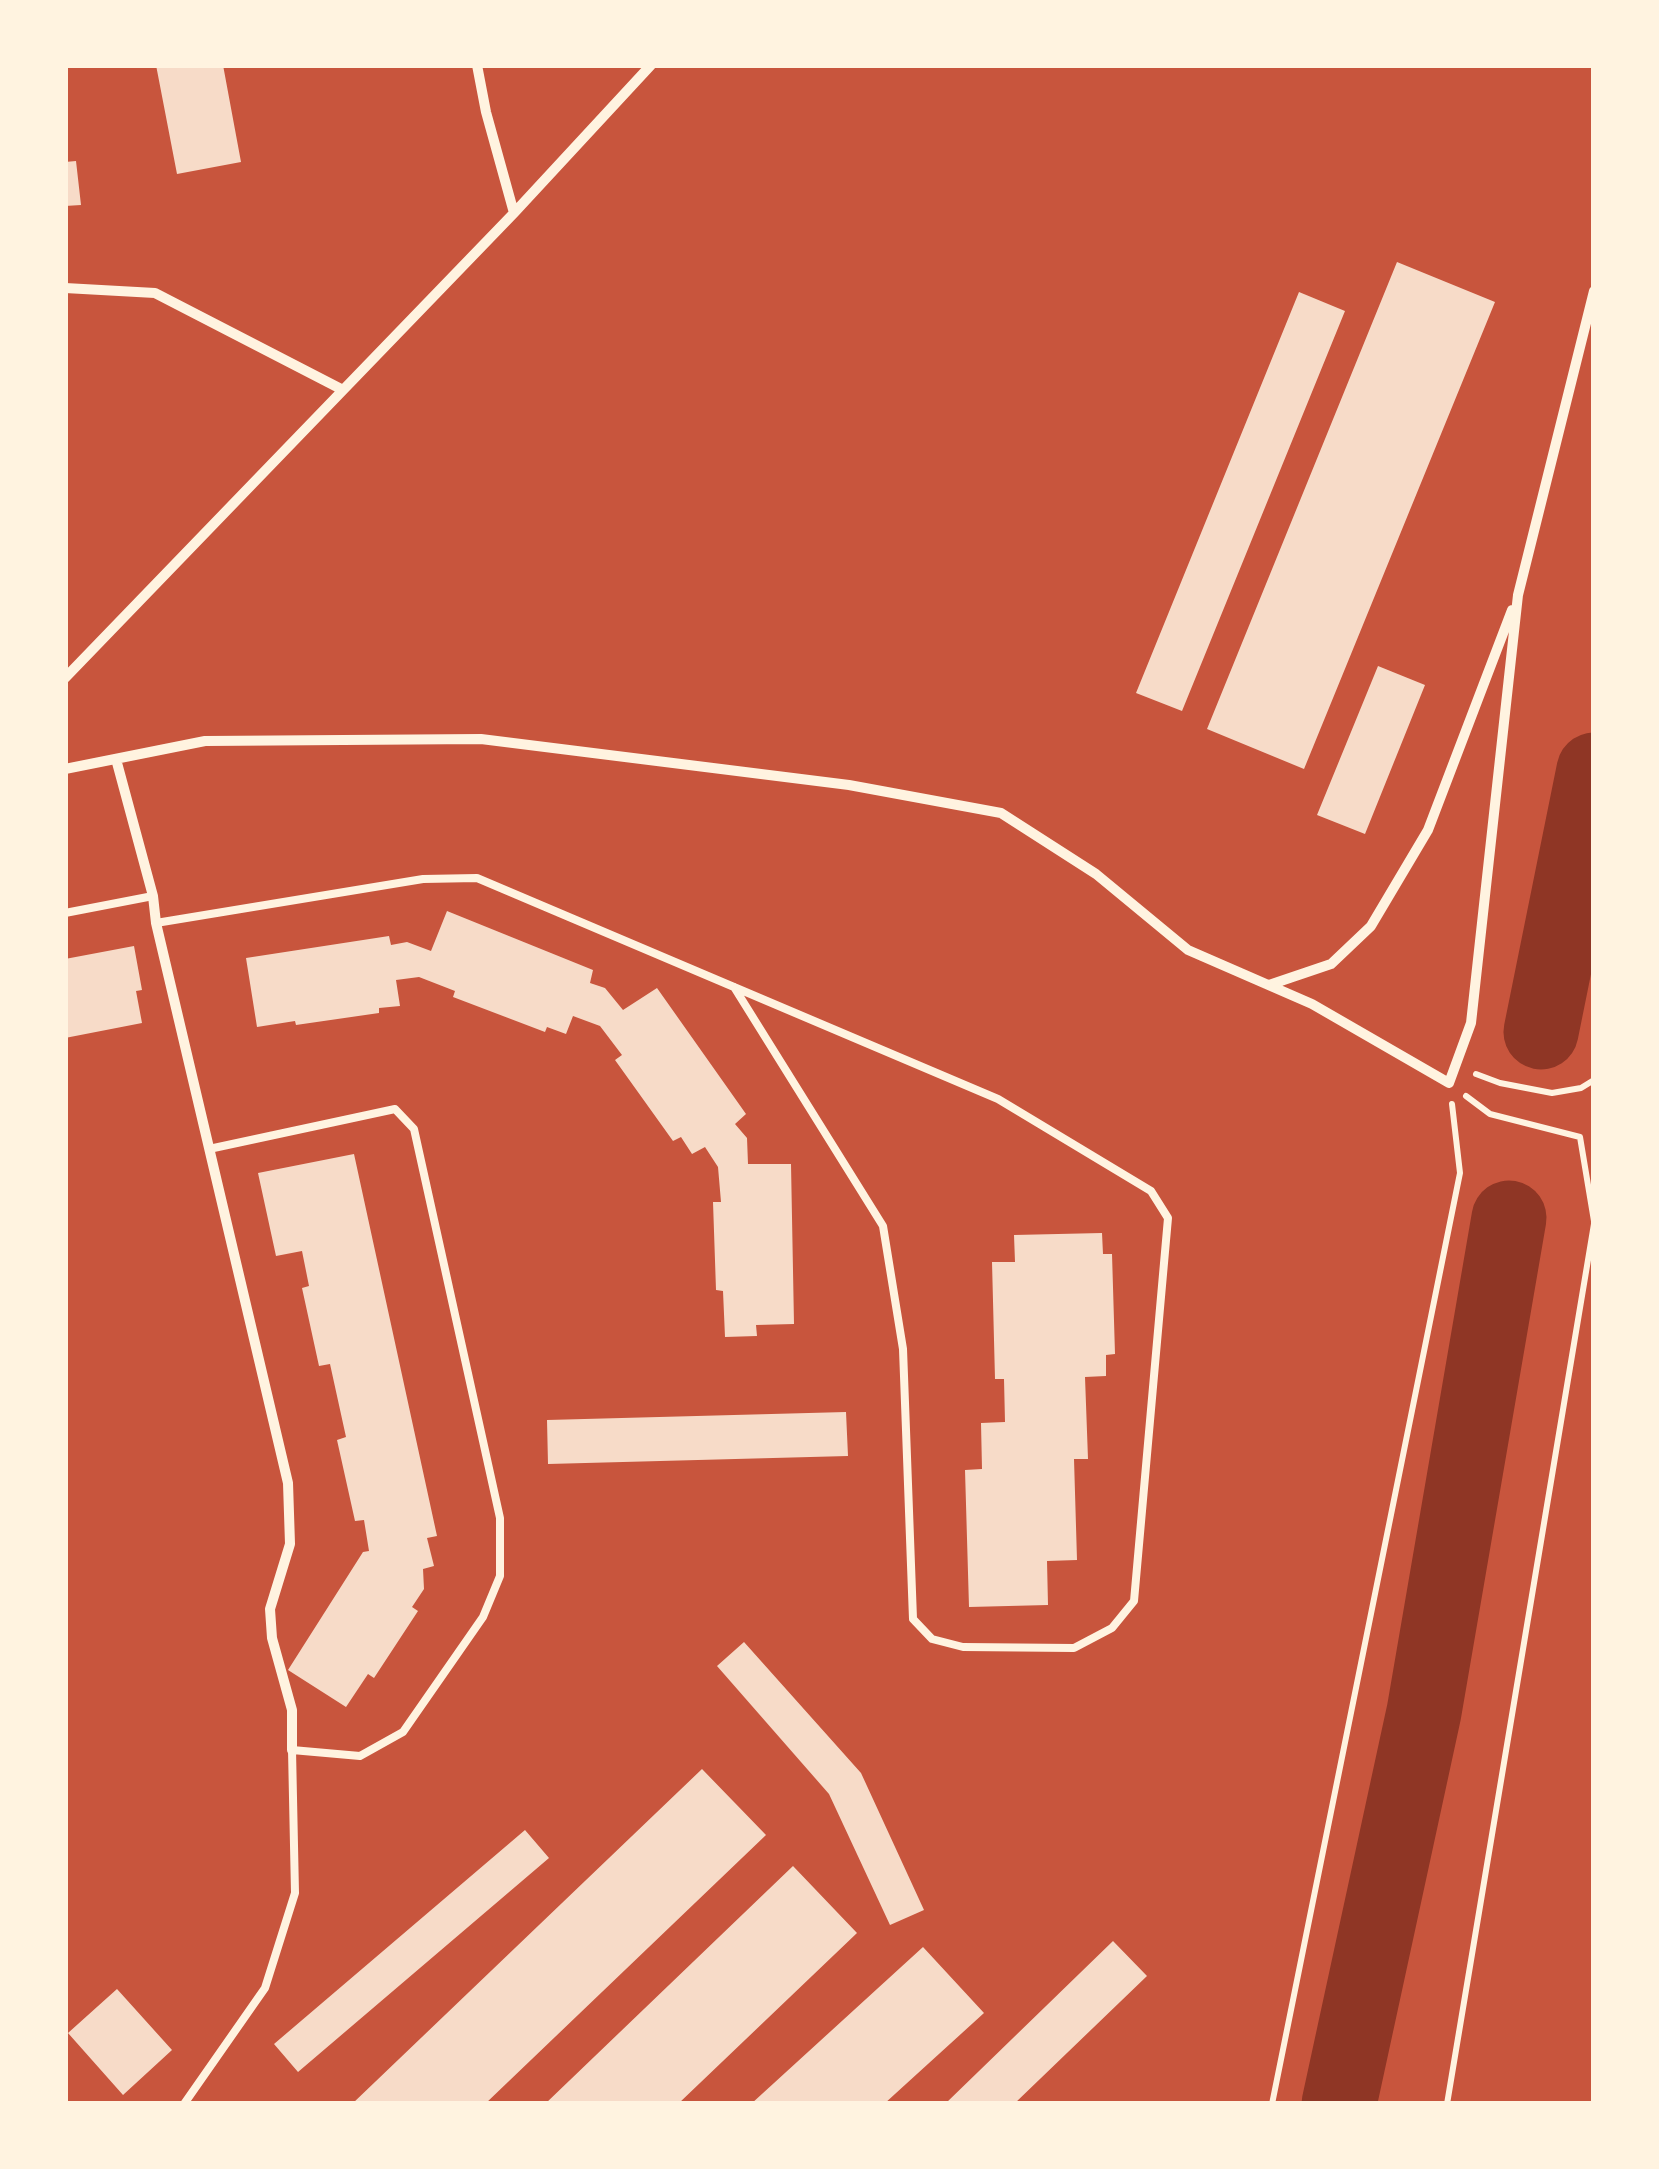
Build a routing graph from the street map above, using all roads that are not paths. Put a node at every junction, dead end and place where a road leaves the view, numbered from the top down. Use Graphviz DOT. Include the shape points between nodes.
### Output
graph roads {
  1 [pos="477,65"];
  2 [pos="652,65"];
  3 [pos="514,213"];
  4 [pos="65,288"];
  5 [pos="1594,291"];
  6 [pos="343,390"];
  7 [pos="1518,595"];
  8 [pos="65,678"];
  9 [pos="116,759"];
  10 [pos="65,769"];
  11 [pos="153,896"];
  12 [pos="65,914"];
  13 [pos="156,923"];
  14 [pos="1267,985"];
  15 [pos="734,987"];
  16 [pos="208,1149"];
  17 [pos="292,1750"];
  18 [pos="184,2104"];
  1 -- 3 [label="street"];
  2 -- 3 [label="street"];
  3 -- 6 [label="street"];
  4 -- 6 [label="street" via="155,293"];
  5 -- 7 [label="street"];
  6 -- 8 [label="street"];
  7 -- 14 [label="street" via="1428,830 1371,926 1330,964"];
  7 -- 14 [label="street" via="1472,1023 1449,1083"];
  9 -- 10 [label="street"];
  9 -- 11 [label="street"];
  9 -- 14 [label="street" via="205,741 481,738 848,784 1001,813 1096,874 1188,950"];
  11 -- 12 [label="lane"];
  11 -- 13 [label="street"];
  13 -- 15 [label="lane" via="423,879 477,878"];
  13 -- 16 [label="street"];
  15 -- 15 [label="lane" via="998,1099 1151,1191 1168,1218 1134,1600 1112,1628 1074,1648 964,1647 932,1639 914,1619 903,1349 883,1226"];
  16 -- 17 [label="street" via="288,1483 290,1544 270,1609 292,1710"];
  16 -- 17 [label="lane" via="396,1109 414,1129 500,1518 500,1576 483,1617 402,1732 360,1756"];
  17 -- 18 [label="lane" via="295,1894 265,1988"];
}
